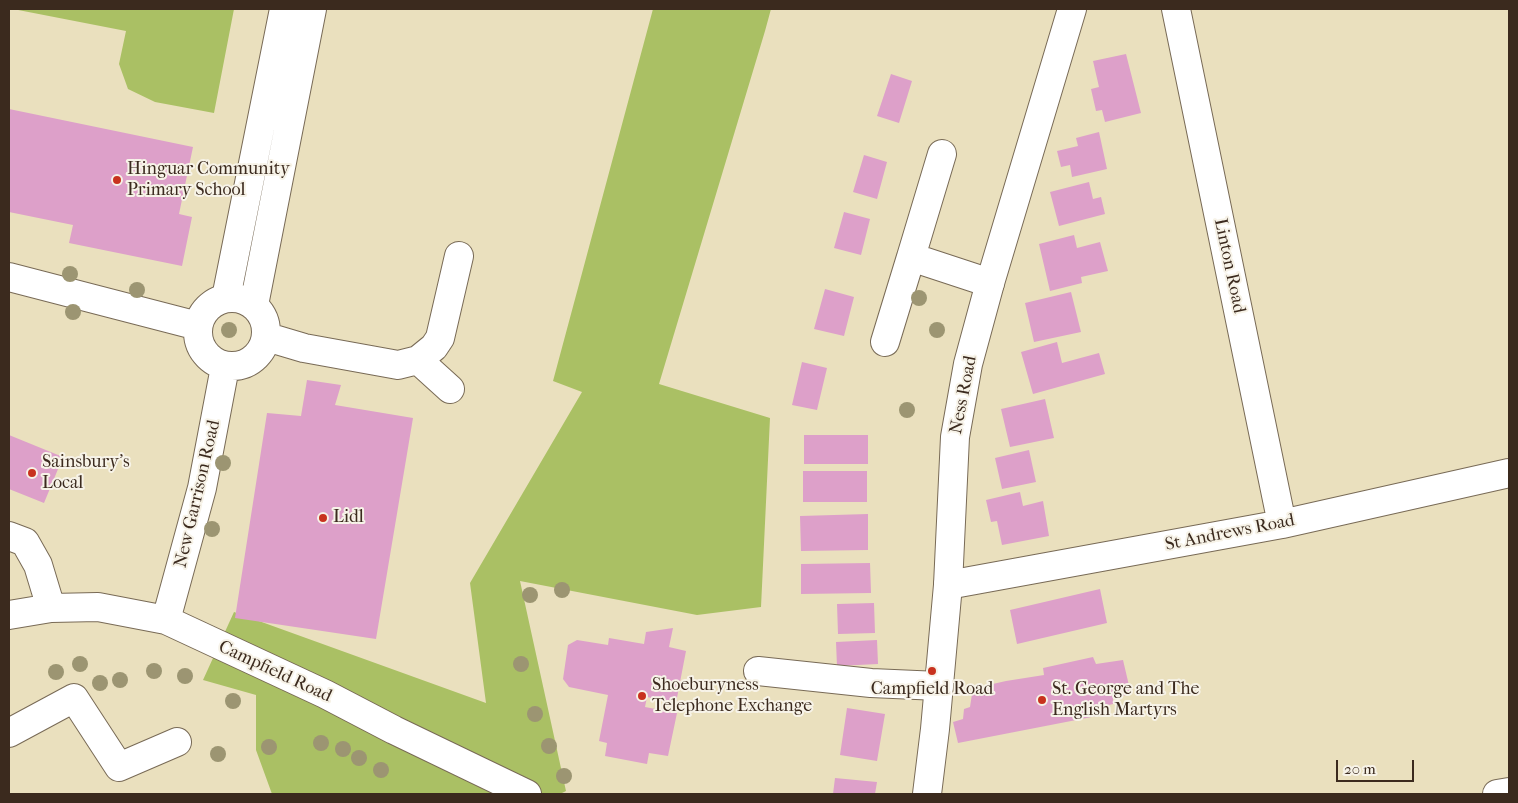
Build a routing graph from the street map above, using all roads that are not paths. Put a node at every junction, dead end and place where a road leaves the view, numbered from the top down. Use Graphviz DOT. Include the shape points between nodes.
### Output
graph roads {
  1 [pos="284,9"];
  2 [pos="312,9"];
  3 [pos="1072,9"];
  4 [pos="1176,9"];
  5 [pos="942,154"];
  6 [pos="458,256"];
  7 [pos="911,257"];
  8 [pos="9,277"];
  9 [pos="990,283"];
  10 [pos="226,298"];
  11 [pos="254,305"];
  12 [pos="198,326"];
  13 [pos="267,337"];
  14 [pos="885,342"];
  15 [pos="418,360"];
  16 [pos="225,367"];
  17 [pos="450,389"];
  18 [pos="1509,473"];
  19 [pos="1282,524"];
  20 [pos="9,536"];
  21 [pos="948,585"];
  22 [pos="51,608"];
  23 [pos="9,615"];
  24 [pos="166,620"];
  25 [pos="758,671"];
  26 [pos="939,686"];
  27 [pos="9,733"];
  28 [pos="177,742"];
  29 [pos="1509,792"];
  30 [pos="527,794"];
  31 [pos="927,794"];
  32 [pos="1497,794"];
  1 -- 10 [label="street"];
  2 -- 11 [label="street"];
  3 -- 9 [label="street, Ness Road"];
  4 -- 19 [label="street, Linton Road"];
  5 -- 7 [label="street"];
  6 -- 15 [label="street" via="440,338"];
  7 -- 9 [label="street"];
  7 -- 14 [label="street"];
  8 -- 12 [label="street"];
  9 -- 21 [label="street, Ness Road" via="968,364 954,437"];
  10 -- 11 [label="street" via="242,299"];
  10 -- 12 [label="street" via="210,305"];
  11 -- 13 [label="street" via="265,320"];
  12 -- 16 [label="street" via="200,347 207,357"];
  13 -- 15 [label="street" via="304,348 398,364"];
  13 -- 16 [label="street" via="262,350 251,361"];
  15 -- 17 [label="street"];
  16 -- 24 [label="street, New Garrison Road" via="202,488"];
  18 -- 19 [label="street, St Andrews Road"];
  19 -- 21 [label="street, St Andrews Road"];
  20 -- 22 [label="street" via="25,542 38,565"];
  21 -- 26 [label="street, Ness Road"];
  22 -- 23 [label="street, Campfield Road"];
  22 -- 24 [label="street, Campfield Road" via="98,607"];
  24 -- 30 [label="street, Campfield Road"];
  25 -- 26 [label="street" via="871,683"];
  26 -- 31 [label="street, Ness Road"];
  27 -- 28 [label="street" via="74,698 119,766"];
  29 -- 32 [label="street"];
}
